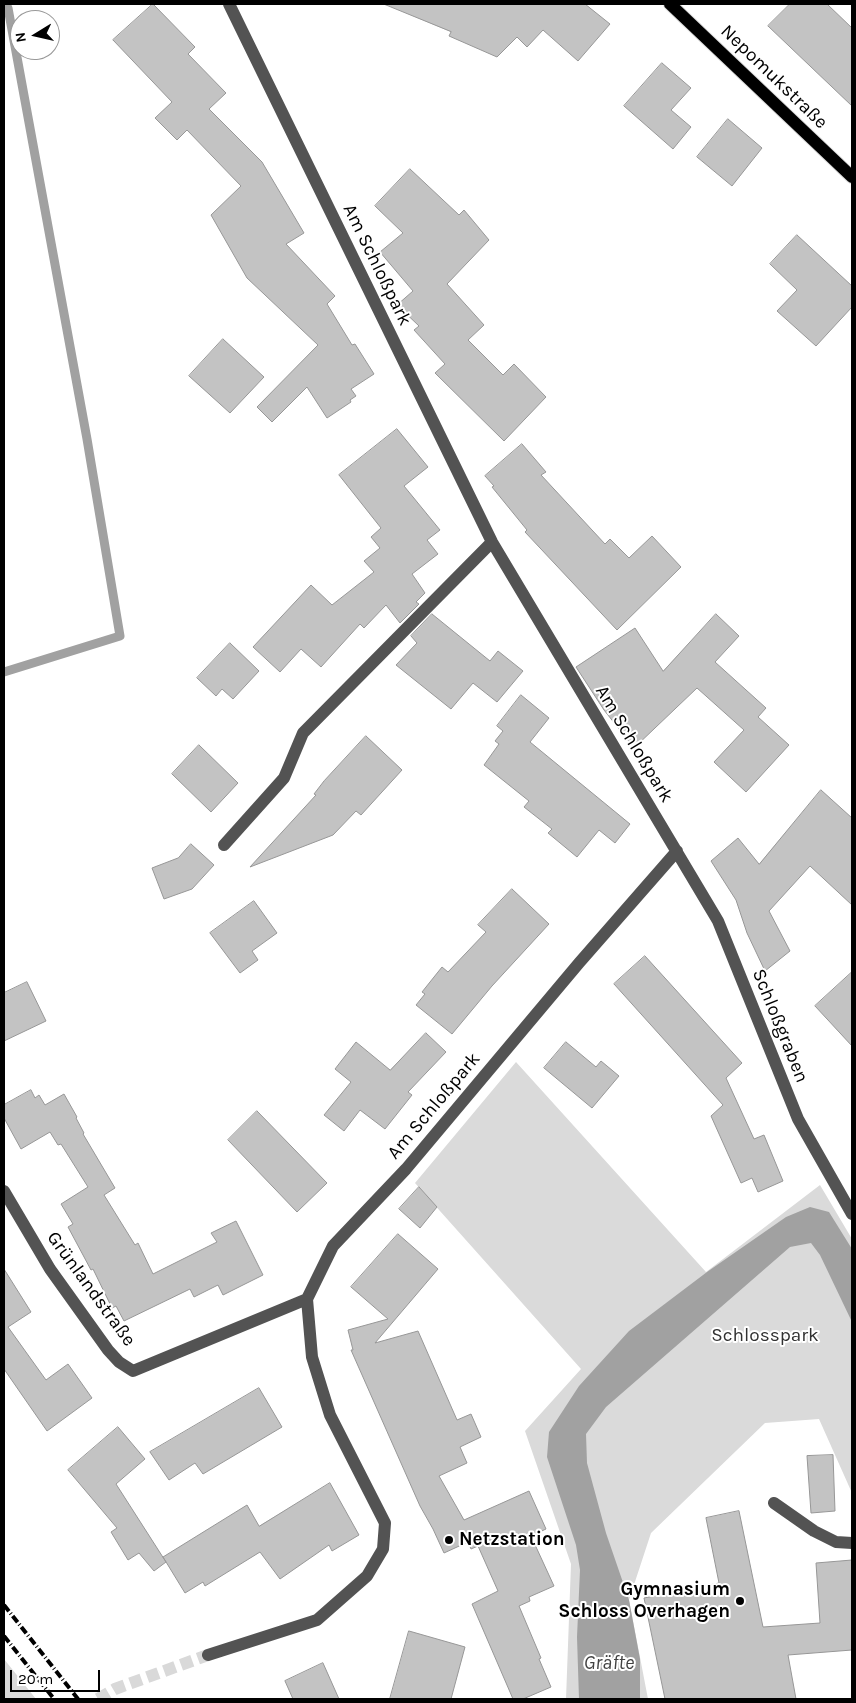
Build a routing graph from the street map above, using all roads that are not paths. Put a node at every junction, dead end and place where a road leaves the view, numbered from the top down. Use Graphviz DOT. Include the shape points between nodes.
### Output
graph roads {
  1 [pos="229,4"];
  2 [pos="670,4"];
  3 [pos="852,177"];
  4 [pos="492,542"];
  5 [pos="224,845"];
  6 [pos="676,852"];
  7 [pos="4,1191"];
  8 [pos="852,1214"];
  9 [pos="307,1298"];
  10 [pos="774,1503"];
  11 [pos="852,1543"];
  12 [pos="208,1655"];
  1 -- 4 [label="street, Am Schloßpark"];
  2 -- 3 [label="main road, Nepomukstraße"];
  4 -- 5 [label="street" via="304,733 284,778"];
  4 -- 6 [label="street, Am Schloßpark"];
  6 -- 8 [label="street, Schloßgraben" via="718,921 798,1119"];
  6 -- 9 [label="street, Am Schloßpark" via="406,1169 333,1246"];
  7 -- 9 [label="street, Grünlandstraße" via="56,1277 108,1350 133,1371"];
  9 -- 12 [label="street" via="312,1357 330,1415 386,1523 383,1549 367,1576 317,1620"];
  10 -- 11 [label="street" via="814,1531 836,1542"];
}
